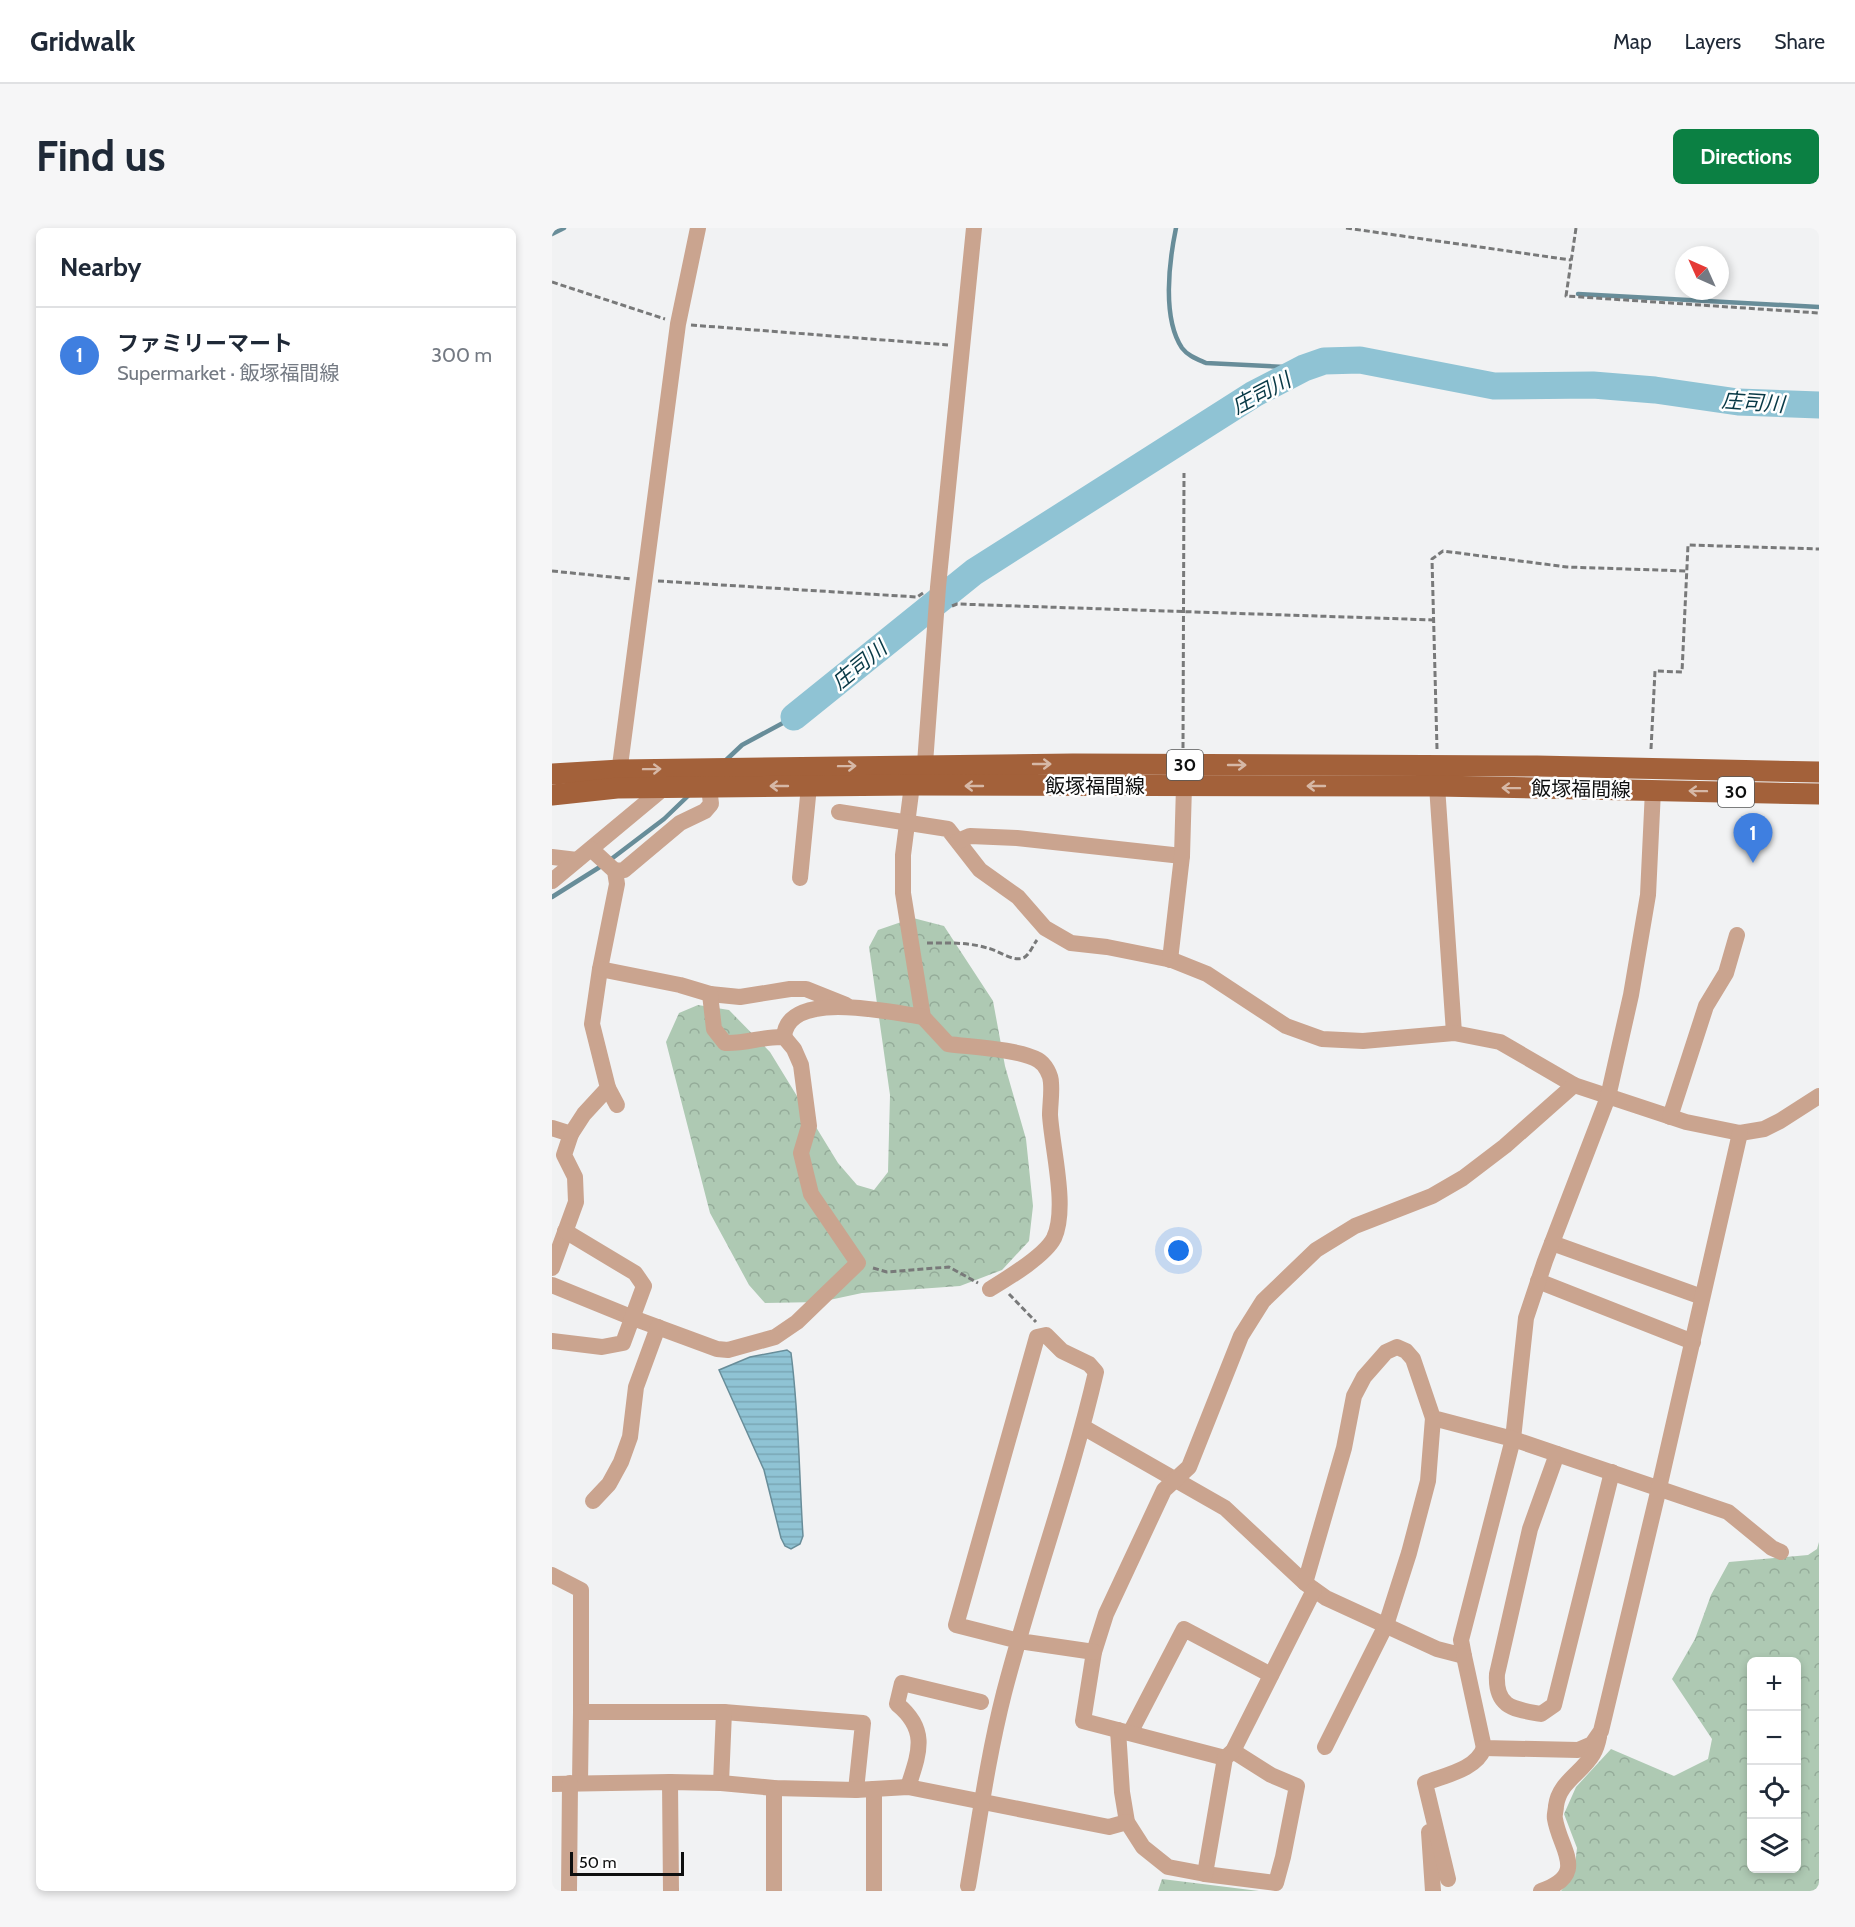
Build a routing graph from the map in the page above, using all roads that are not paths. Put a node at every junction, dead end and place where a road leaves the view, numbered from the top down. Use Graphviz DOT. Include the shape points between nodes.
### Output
graph roads {
  1 [pos="698,228"];
  2 [pos="974,228"];
  3 [pos="925,765"];
  4 [pos="1819,772"];
  5 [pos="552,774"];
  6 [pos="1437,776"];
  7 [pos="619,779"];
  8 [pos="809,786"];
  9 [pos="918,786"];
  10 [pos="1184,786"];
  11 [pos="665,787"];
  12 [pos="709,787"];
  13 [pos="1653,790"];
  14 [pos="1819,794"];
  15 [pos="552,795"];
  16 [pos="839,812"];
  17 [pos="907,821"];
  18 [pos="958,841"];
  19 [pos="591,849"];
  20 [pos="1182,856"];
  21 [pos="552,857"];
  22 [pos="577,860"];
  23 [pos="615,871"];
  24 [pos="800,878"];
  25 [pos="552,881"];
  26 [pos="1737,935"];
  27 [pos="1170,960"];
  28 [pos="600,969"];
  29 [pos="710,994"];
  30 [pos="850,1006"];
  31 [pos="924,1017"];
  32 [pos="1454,1033"];
  33 [pos="784,1037"];
  34 [pos="1574,1085"];
  35 [pos="608,1088"];
  36 [pos="1819,1096"];
  37 [pos="1608,1097"];
  38 [pos="617,1105"];
  39 [pos="1670,1117"];
  40 [pos="552,1128"];
  41 [pos="1740,1133"];
  42 [pos="571,1134"];
  43 [pos="565,1231"];
  44 [pos="1552,1243"];
  45 [pos="552,1268"];
  46 [pos="1538,1281"];
  47 [pos="552,1285"];
  48 [pos="995,1286"];
  49 [pos="1702,1297"];
  50 [pos="633,1318"];
  51 [pos="658,1328"];
  52 [pos="552,1341"];
  53 [pos="1693,1342"];
  54 [pos="1433,1418"];
  55 [pos="1083,1427"];
  56 [pos="1513,1439"];
  57 [pos="1557,1454"];
  58 [pos="1612,1472"];
  59 [pos="1177,1480"];
  60 [pos="1659,1488"];
  61 [pos="593,1501"];
  62 [pos="1781,1552"];
  63 [pos="552,1575"];
  64 [pos="1310,1586"];
  65 [pos="1386,1625"];
  66 [pos="1019,1641"];
  67 [pos="1094,1652"];
  68 [pos="1464,1656"];
  69 [pos="1271,1675"];
  70 [pos="981,1702"];
  71 [pos="581,1712"];
  72 [pos="724,1712"];
  73 [pos="1601,1731"];
  74 [pos="1124,1732"];
  75 [pos="1325,1747"];
  76 [pos="1484,1748"];
  77 [pos="1229,1754"];
  78 [pos="670,1782"];
  79 [pos="575,1783"];
  80 [pos="721,1783"];
  81 [pos="552,1784"];
  82 [pos="908,1787"];
  83 [pos="774,1788"];
  84 [pos="874,1789"];
  85 [pos="856,1790"];
  86 [pos="983,1800"];
  87 [pos="1429,1800"];
  88 [pos="1127,1822"];
  89 [pos="1205,1874"];
  90 [pos="1448,1879"];
  91 [pos="968,1886"];
  92 [pos="569,1891"];
  93 [pos="672,1891"];
  94 [pos="774,1891"];
  95 [pos="874,1891"];
  96 [pos="1433,1891"];
  97 [pos="1541,1891"];
  1 -- 7 [label="street" via="678,324"];
  2 -- 3 [label="street" via="938,585"];
  3 -- 6 [label="main road, 飯塚福間線 / 30, one-way" via="1184,765"];
  7 -- 3 [label="main road, 飯塚福間線 / 30, one-way"];
  3 -- 9 [label="street"];
  4 -- 6 [label="main road, 飯塚福間線 / 30"];
  5 -- 7 [label="main road, 飯塚福間線 / 30"];
  6 -- 10 [label="main road, 飯塚福間線 / 30, one-way"];
  13 -- 6 [label="main road, 飯塚福間線 / 30, one-way"];
  6 -- 32 [label="street"];
  7 -- 11 [label="main road, 飯塚福間線 / 30"];
  7 -- 15 [label="main road, 飯塚福間線 / 30"];
  8 -- 9 [label="main road, 飯塚福間線 / 30"];
  8 -- 12 [label="main road, 飯塚福間線 / 30, one-way"];
  8 -- 24 [label="street"];
  10 -- 9 [label="main road, 飯塚福間線 / 30, one-way"];
  9 -- 17 [label="street"];
  10 -- 20 [label="street"];
  11 -- 12 [label="main road, 飯塚福間線 / 30"];
  11 -- 19 [label="street"];
  12 -- 23 [label="street" via="711,804 705,811 680,824 624,870"];
  14 -- 13 [label="main road, 飯塚福間線 / 30, one-way"];
  13 -- 37 [label="street" via="1648,895"];
  16 -- 17 [label="street"];
  17 -- 18 [label="street" via="948,829"];
  17 -- 31 [label="street" via="903,893"];
  18 -- 20 [label="street" via="970,836 1017,838"];
  18 -- 27 [label="street" via="980,870 1018,897 1045,928 1071,943"];
  19 -- 22 [label="street"];
  19 -- 23 [label="street"];
  20 -- 27 [label="street"];
  21 -- 22 [label="street"];
  22 -- 25 [label="street"];
  23 -- 28 [label="street" via="617,884"];
  26 -- 39 [label="street" via="1726,974 1706,1006"];
  27 -- 32 [label="street" via="1207,974 1286,1026 1322,1039 1363,1041"];
  28 -- 29 [label="street"];
  28 -- 35 [label="street" via="592,1023"];
  29 -- 30 [label="street" via="740,997 806,989"];
  29 -- 33 [label="street" via="714,1029 725,1043"];
  30 -- 31 [label="street"];
  30 -- 33 [label="street" via="800,1013 785,1029"];
  31 -- 48 [label="street" via="948,1044 1039,1060 1051,1081 1050,1114 1060,1213 1054,1239 1031,1262"];
  32 -- 34 [label="street" via="1500,1042"];
  33 -- 51 [label="street" via="801,1065 810,1126 801,1153 812,1194 858,1263 797,1322 775,1337 728,1350"];
  34 -- 37 [label="street"];
  34 -- 59 [label="street" via="1463,1178 1432,1196 1355,1226 1316,1250 1288,1275 1263,1301 1241,1336 1189,1467"];
  35 -- 38 [label="street"];
  35 -- 42 [label="street"];
  36 -- 41 [label="street" via="1764,1129"];
  37 -- 39 [label="street"];
  37 -- 44 [label="street"];
  39 -- 41 [label="street"];
  40 -- 42 [label="street"];
  41 -- 49 [label="street"];
  42 -- 43 [label="street" via="564,1155 575,1178 576,1202"];
  43 -- 45 [label="street"];
  43 -- 50 [label="street" via="635,1273 644,1286"];
  44 -- 46 [label="street"];
  44 -- 49 [label="street"];
  46 -- 53 [label="street"];
  46 -- 56 [label="street" via="1526,1318"];
  47 -- 50 [label="street"];
  49 -- 53 [label="street"];
  50 -- 51 [label="street"];
  50 -- 52 [label="street" via="623,1343 602,1347"];
  51 -- 61 [label="street" via="636,1387 630,1437 621,1462 609,1484"];
  53 -- 60 [label="street"];
  54 -- 56 [label="street"];
  54 -- 64 [label="street" via="1413,1359 1397,1347 1386,1352 1364,1377 1354,1396"];
  54 -- 65 [label="street" via="1428,1481"];
  55 -- 59 [label="street"];
  55 -- 66 [label="street"];
  55 -- 66 [label="street" via="1096,1372 1089,1364 1062,1351 1046,1335 1037,1337 956,1625"];
  56 -- 57 [label="street"];
  56 -- 68 [label="street" via="1461,1640"];
  57 -- 58 [label="street"];
  57 -- 58 [label="street" via="1530,1529 1497,1674 1500,1698 1514,1709 1541,1714 1554,1705"];
  58 -- 60 [label="street"];
  59 -- 64 [label="street" via="1225,1508"];
  59 -- 67 [label="street" via="1164,1490 1106,1614"];
  60 -- 62 [label="street" via="1728,1512"];
  60 -- 73 [label="street"];
  63 -- 71 [label="street" via="581,1590"];
  64 -- 65 [label="street" via="1326,1598"];
  64 -- 69 [label="street"];
  65 -- 68 [label="street" via="1437,1649"];
  65 -- 75 [label="street"];
  66 -- 67 [label="street"];
  66 -- 86 [label="street"];
  67 -- 74 [label="street" via="1083,1721"];
  68 -- 76 [label="street"];
  69 -- 74 [label="street" via="1184,1629"];
  69 -- 77 [label="street"];
  70 -- 82 [label="street" via="902,1683 897,1704 910,1714 921,1743"];
  71 -- 72 [label="street"];
  71 -- 79 [label="street"];
  72 -- 80 [label="street"];
  72 -- 85 [label="street" via="863,1723"];
  73 -- 76 [label="street" via="1592,1744 1578,1750"];
  73 -- 97 [label="street" via="1594,1754 1564,1785 1557,1801 1555,1819 1569,1867 1563,1878"];
  74 -- 77 [label="street"];
  74 -- 88 [label="street" via="1122,1791"];
  76 -- 87 [label="street" via="1475,1764 1425,1783"];
  77 -- 89 [label="street"];
  77 -- 89 [label="street" via="1296,1786 1283,1857 1276,1883"];
  78 -- 79 [label="street"];
  78 -- 80 [label="street"];
  78 -- 93 [label="street"];
  79 -- 81 [label="street"];
  79 -- 92 [label="street"];
  80 -- 83 [label="street"];
  82 -- 84 [label="street"];
  82 -- 86 [label="street"];
  83 -- 85 [label="street"];
  83 -- 94 [label="street"];
  84 -- 85 [label="street"];
  84 -- 95 [label="street"];
  86 -- 88 [label="street" via="1109,1827"];
  86 -- 91 [label="street"];
  87 -- 90 [label="street"];
  87 -- 96 [label="street"];
  88 -- 89 [label="street" via="1143,1847 1168,1867"];
}
